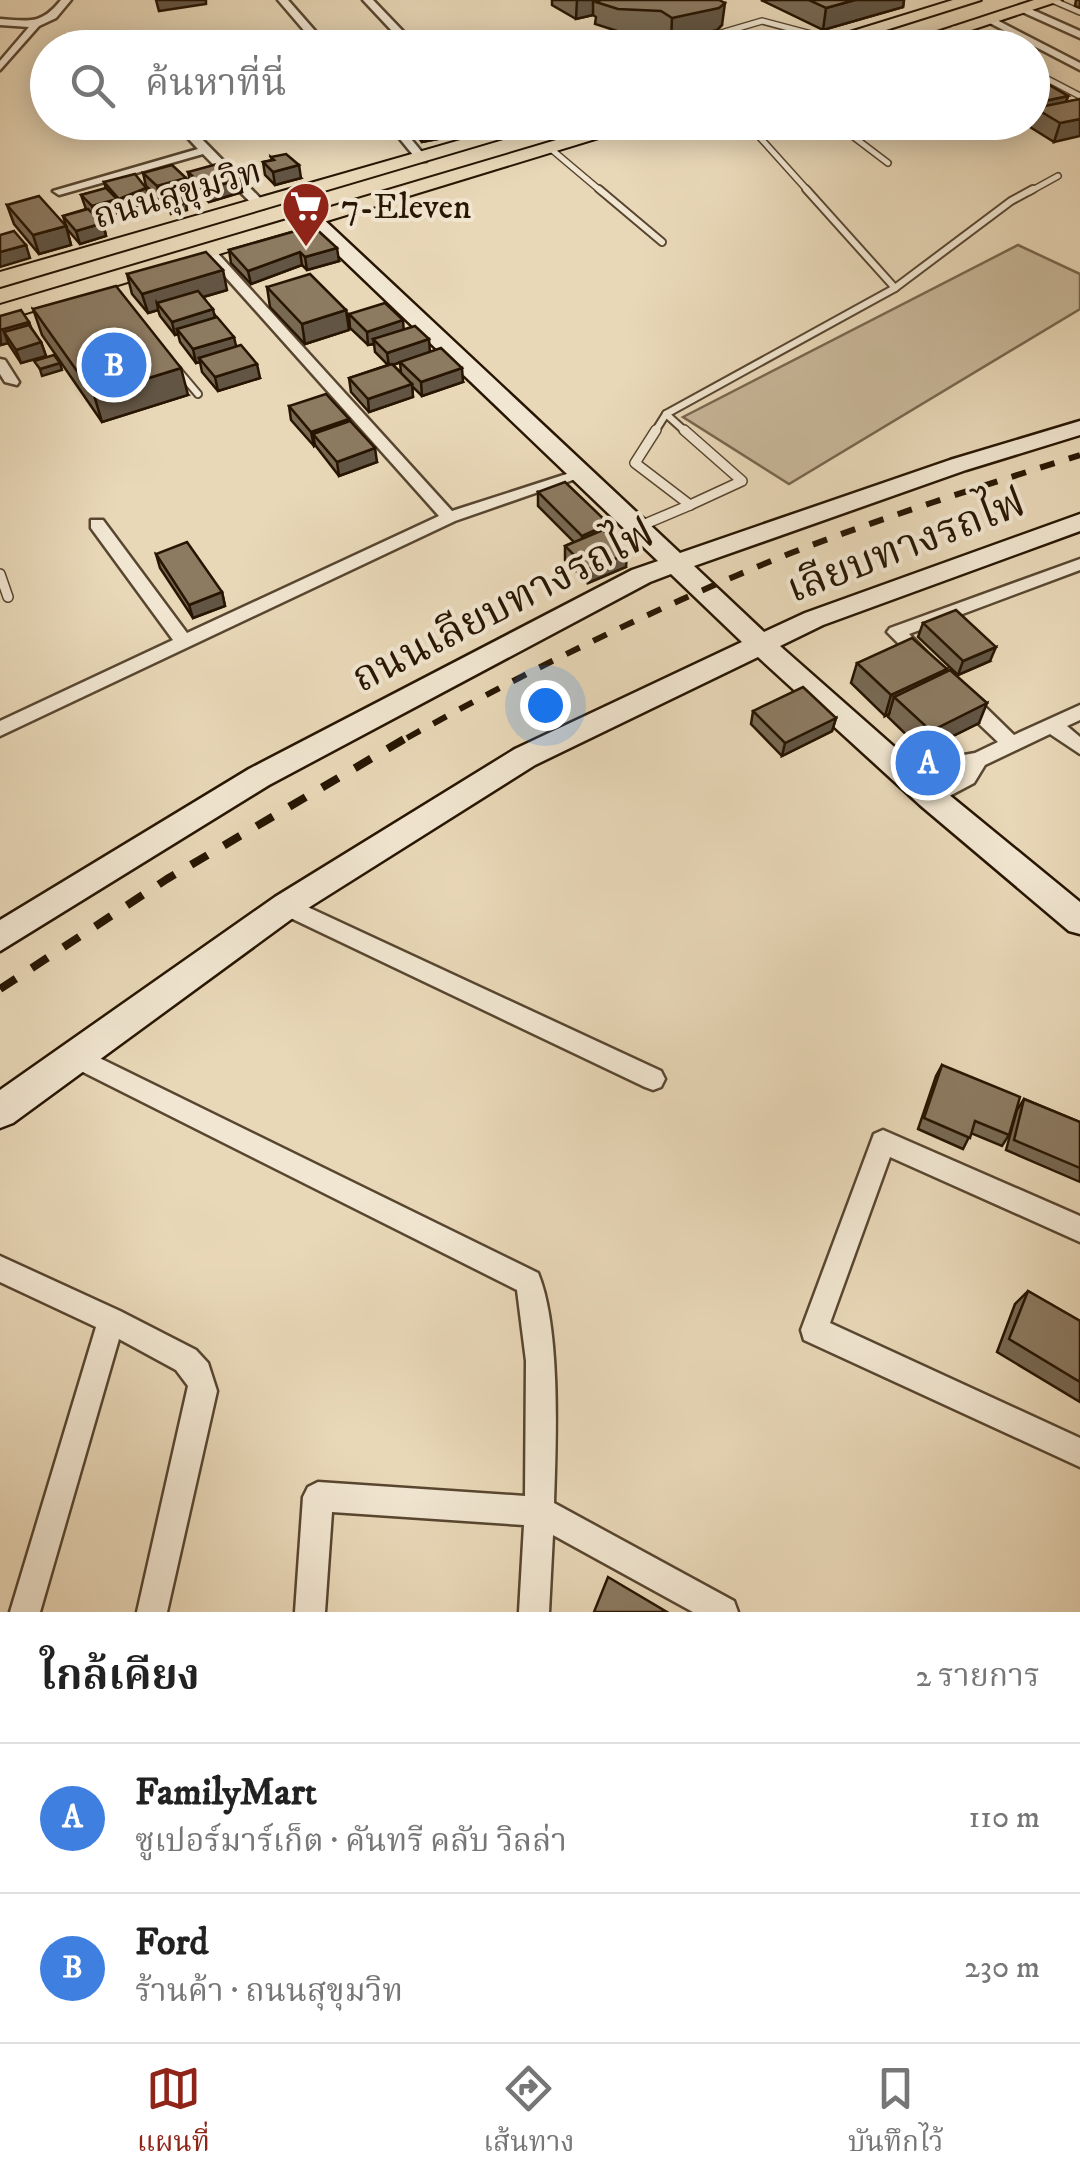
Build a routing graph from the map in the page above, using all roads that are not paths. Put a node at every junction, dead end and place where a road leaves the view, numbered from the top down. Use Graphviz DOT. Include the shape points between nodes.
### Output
graph roads {
  1 [pos="66,0"];
  2 [pos="284,0"];
  3 [pos="368,0"];
  4 [pos="972,0"];
  5 [pos="1052,0"];
  6 [pos="41,8"];
  7 [pos="1023,9"];
  8 [pos="1080,12"];
  9 [pos="989,19"];
  10 [pos="0,22"];
  11 [pos="36,24"];
  12 [pos="874,28"];
  13 [pos="31,30"];
  14 [pos="310,30"];
  15 [pos="397,30"];
  16 [pos="731,30"];
  17 [pos="794,30"];
  18 [pos="870,30"];
  19 [pos="954,30"];
  20 [pos="1010,30"];
  21 [pos="30,31"];
  22 [pos="1080,34"];
  23 [pos="1050,51"];
  24 [pos="1080,66"];
  25 [pos="0,67"];
  26 [pos="1050,80"];
  27 [pos="1080,96"];
  28 [pos="196,140"];
  29 [pos="406,140"];
  30 [pos="466,140"];
  31 [pos="581,140"];
  32 [pos="763,140"];
  33 [pos="858,140"];
  34 [pos="551,149"];
  35 [pos="206,150"];
  36 [pos="422,158"];
  37 [pos="888,163"];
  38 [pos="1058,176"];
  39 [pos="59,191"];
  40 [pos="260,205"];
  41 [pos="313,220"];
  42 [pos="662,242"];
  43 [pos="210,251"];
  44 [pos="0,280"];
  45 [pos="895,288"];
  46 [pos="0,313"];
  47 [pos="0,363"];
  48 [pos="173,364"];
  49 [pos="12,382"];
  50 [pos="351,383"];
  51 [pos="334,389"];
  52 [pos="198,394"];
  53 [pos="666,414"];
  54 [pos="1080,428"];
  55 [pos="582,474"];
  56 [pos="690,505"];
  57 [pos="450,518"];
  58 [pos="1080,522"];
  59 [pos="98,524"];
  60 [pos="638,527"];
  61 [pos="676,562"];
  62 [pos="1080,564"];
  63 [pos="0,574"];
  64 [pos="8,597"];
  65 [pos="184,642"];
  66 [pos="759,643"];
  67 [pos="940,674"];
  68 [pos="954,688"];
  69 [pos="1080,712"];
  70 [pos="1052,725"];
  71 [pos="0,730"];
  72 [pos="1012,743"];
  73 [pos="1080,748"];
  74 [pos="923,789"];
  75 [pos="286,906"];
  76 [pos="1080,921"];
  77 [pos="0,937"];
  78 [pos="74,1057"];
  79 [pos="653,1079"];
  80 [pos="0,1111"];
  81 [pos="1080,1229"];
  82 [pos="0,1269"];
  83 [pos="111,1320"];
  84 [pos="1080,1454"];
  85 [pos="539,1511"];
  86 [pos="25,1612"];
  87 [pos="152,1612"];
  88 [pos="310,1612"];
  89 [pos="534,1612"];
  90 [pos="723,1612"];
  1 -- 11 [label="street"];
  2 -- 14 [label="street"];
  3 -- 15 [label="street"];
  4 -- 12 [label="highway"];
  5 -- 7 [label="highway"];
  5 -- 8 [label="lane"];
  6 -- 11 [label="street"];
  7 -- 9 [label="highway"];
  7 -- 22 [label="street"];
  9 -- 19 [label="highway"];
  9 -- 20 [label="street"];
  10 -- 11 [label="street"];
  11 -- 13 [label="street"];
  12 -- 18 [label="highway"];
  16 -- 17 [label="lane" via="762,21"];
  21 -- 25 [label="street"];
  23 -- 24 [label="street"];
  26 -- 27 [label="lane"];
  28 -- 35 [label="street"];
  29 -- 36 [label="street"];
  30 -- 36 [label="highway, ถนนสุขุมวิท"];
  31 -- 34 [label="highway, ถนนสุขุมวิท"];
  32 -- 45 [label="lane"];
  33 -- 37 [label="lane"];
  34 -- 41 [label="highway, ถนนสุขุมวิท"];
  34 -- 42 [label="lane"];
  35 -- 39 [label="street"];
  35 -- 40 [label="street"];
  36 -- 40 [label="highway, ถนนสุขุมวิท"];
  38 -- 45 [label="lane" via="1011,201"];
  40 -- 44 [label="highway, ถนนสุขุมวิท"];
  41 -- 43 [label="highway, ถนนสุขุมวิท"];
  41 -- 55 [label="street" via="443,353"];
  43 -- 46 [label="highway, ถนนสุขุมวิท" via="111,288"];
  43 -- 51 [label="street"];
  45 -- 53 [label="lane"];
  47 -- 49 [label="street"];
  48 -- 52 [label="lane"];
  50 -- 51 [label="street"];
  51 -- 57 [label="street"];
  53 -- 56 [label="lane" via="635,462"];
  53 -- 56 [label="lane" via="742,481"];
  54 -- 61 [label="street, ถนนเลียบทางรถไฟ"];
  55 -- 57 [label="street"];
  55 -- 60 [label="street"];
  56 -- 60 [label="lane"];
  57 -- 65 [label="street"];
  58 -- 66 [label="street, เลียบทางรถไฟ"];
  59 -- 65 [label="street"];
  60 -- 61 [label="street"];
  61 -- 66 [label="street"];
  61 -- 77 [label="street, ถนนเลียบทางรถไฟ" via="259,777"];
  62 -- 67 [label="street" via="896,632"];
  63 -- 64 [label="lane"];
  65 -- 71 [label="street"];
  66 -- 74 [label="street"];
  66 -- 75 [label="street" via="525,757"];
  68 -- 72 [label="street"];
  69 -- 70 [label="street"];
  70 -- 72 [label="street"];
  70 -- 73 [label="street"];
  72 -- 74 [label="street" via="978,760 967,778"];
  74 -- 76 [label="street"];
  75 -- 78 [label="street"];
  75 -- 79 [label="street"];
  78 -- 80 [label="street"];
  78 -- 85 [label="street" via="529,1282 538,1325"];
  81 -- 84 [label="street" via="882,1142 814,1330"];
  82 -- 83 [label="street"];
  83 -- 86 [label="street"];
  83 -- 87 [label="street" via="196,1366 203,1391"];
  85 -- 88 [label="street" via="318,1497"];
  85 -- 89 [label="street"];
  85 -- 90 [label="street"];
}
